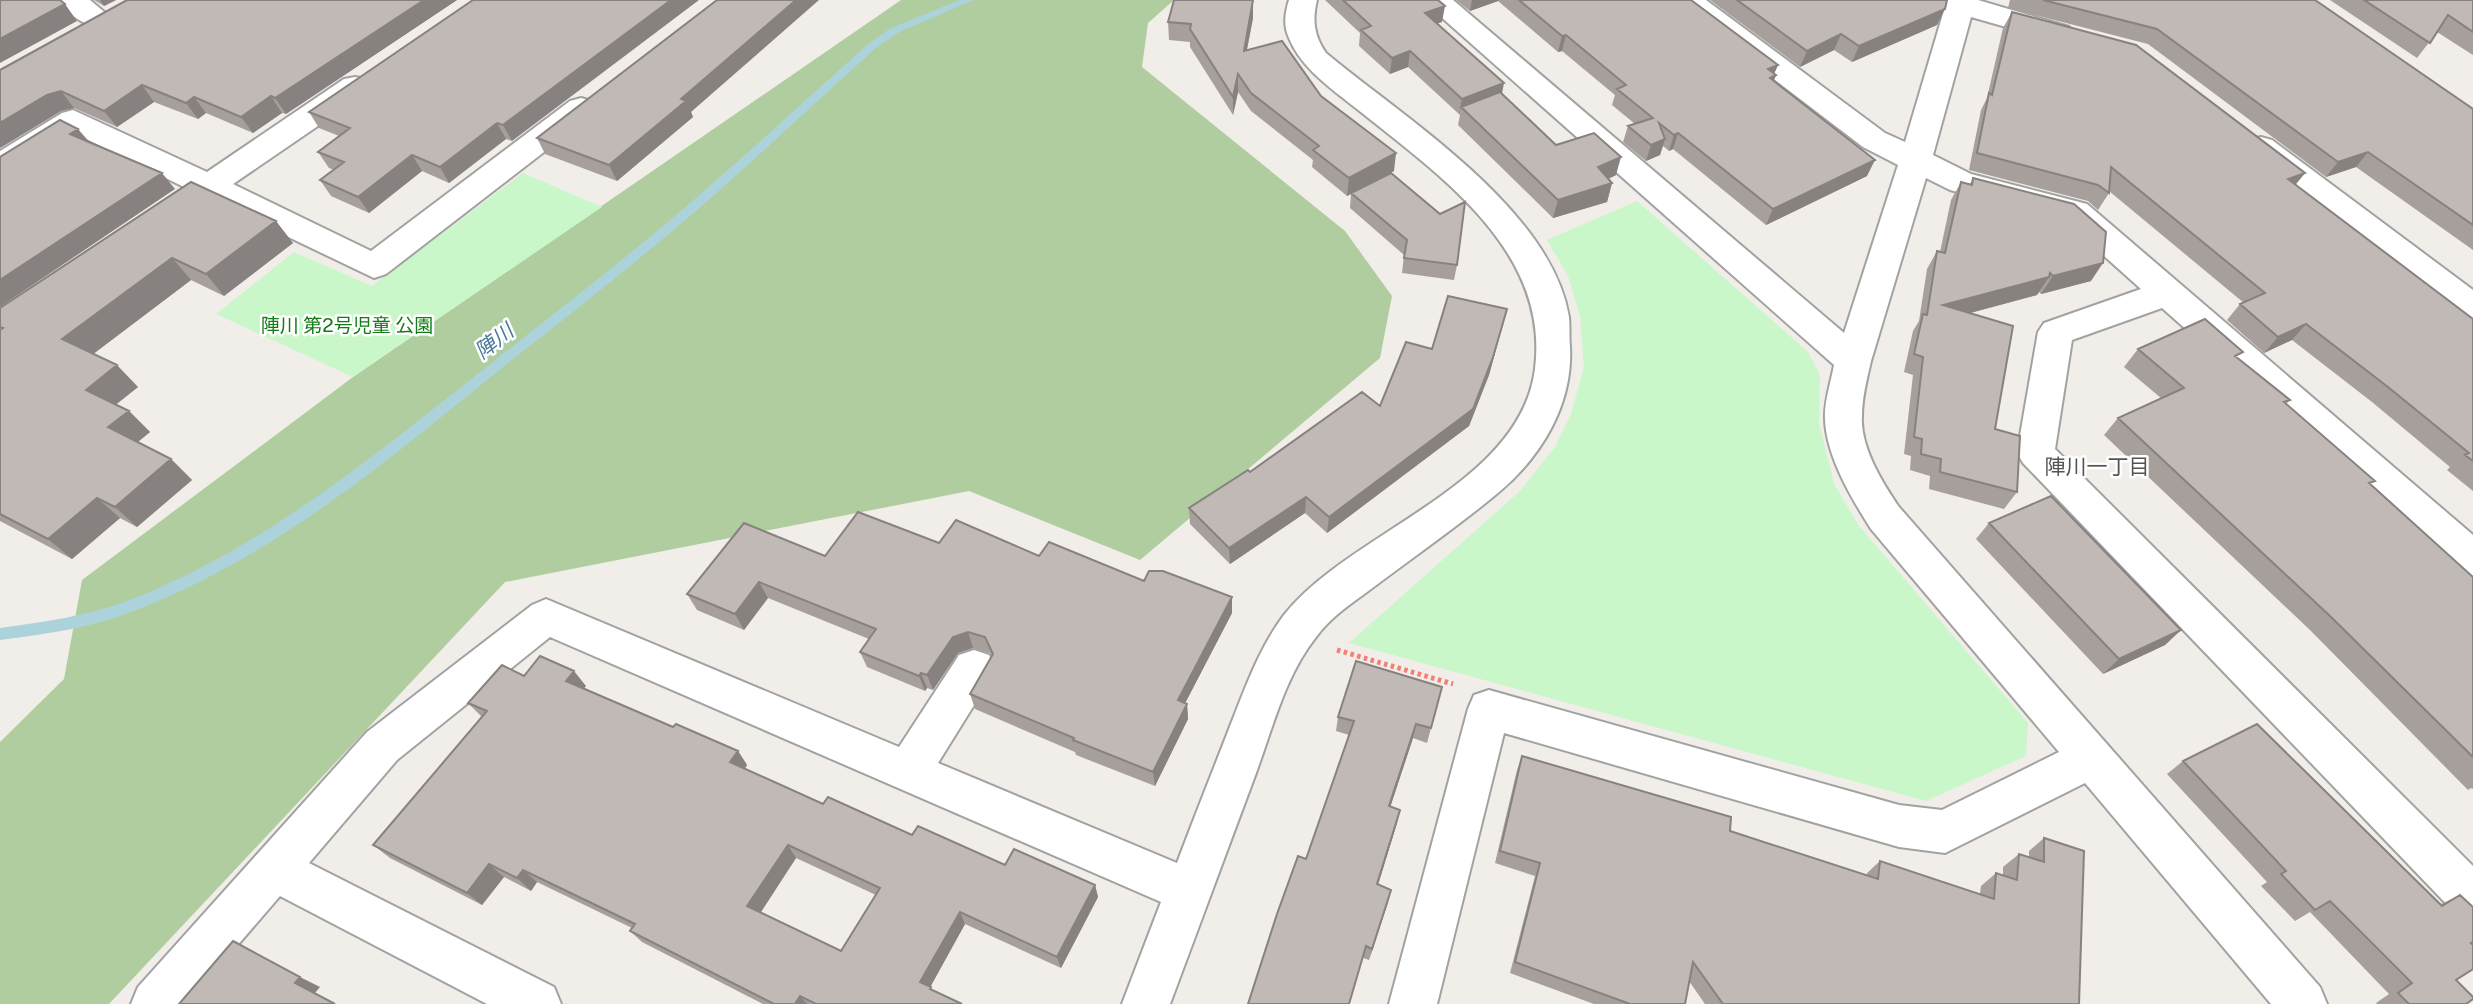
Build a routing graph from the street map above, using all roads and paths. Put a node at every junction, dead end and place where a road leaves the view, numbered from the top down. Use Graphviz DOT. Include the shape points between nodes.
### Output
graph roads {
  1 [pos="72,0"];
  2 [pos="1303,0"];
  3 [pos="1436,0"];
  4 [pos="1688,0"];
  5 [pos="1957,1"];
  6 [pos="100,22"];
  7 [pos="2087,40"];
  8 [pos="379,70"];
  9 [pos="602,91"];
  10 [pos="2234,127"];
  11 [pos="1915,162"];
  12 [pos="0,165"];
  13 [pos="209,186"];
  14 [pos="165,216"];
  15 [pos="2167,293"];
  16 [pos="2473,308"];
  17 [pos="1853,361"];
  18 [pos="2473,559"];
  19 [pos="1333,648"];
  20 [pos="974,667"];
  21 [pos="1489,709"];
  22 [pos="2090,758"];
  23 [pos="908,771"];
  24 [pos="274,869"];
  25 [pos="1187,890"];
  26 [pos="2473,899"];
  27 [pos="155,1004"];
  28 [pos="537,1004"];
  29 [pos="1146,1004"];
  30 [pos="1413,1004"];
  31 [pos="2303,1004"];
  1 -- 6 [label="street"];
  2 -- 25 [label="street" via="1298,30 1316,59 1473,188 1528,256 1552,317 1552,376 1534,427 1513,455 1485,482 1320,605 1296,631 1277,659 1260,699"];
  3 -- 17 [label="street"];
  4 -- 11 [label="street" via="1874,140"];
  5 -- 7 [label="street" via="2001,18"];
  5 -- 11 [label="street"];
  8 -- 13 [label="street"];
  9 -- 13 [label="street" via="374,266"];
  10 -- 16 [label="street"];
  11 -- 15 [label="street" via="1961,182 2074,212"];
  11 -- 17 [label="street"];
  12 -- 13 [label="street" via="73,120"];
  13 -- 14 [label="street"];
  15 -- 18 [label="street"];
  15 -- 26 [label="street" via="2056,332 2036,453"];
  17 -- 22 [label="street" via="1843,418 1867,491"];
  19 -- 21 [label="path" via="1467,688"];
  20 -- 23 [label="street"];
  21 -- 22 [label="street" via="1899,825 1945,832"];
  21 -- 30 [label="street"];
  22 -- 31 [label="street"];
  23 -- 24 [label="street" via="545,617 382,746"];
  23 -- 25 [label="street"];
  24 -- 27 [label="street"];
  24 -- 28 [label="street"];
  25 -- 29 [label="street"];
}
